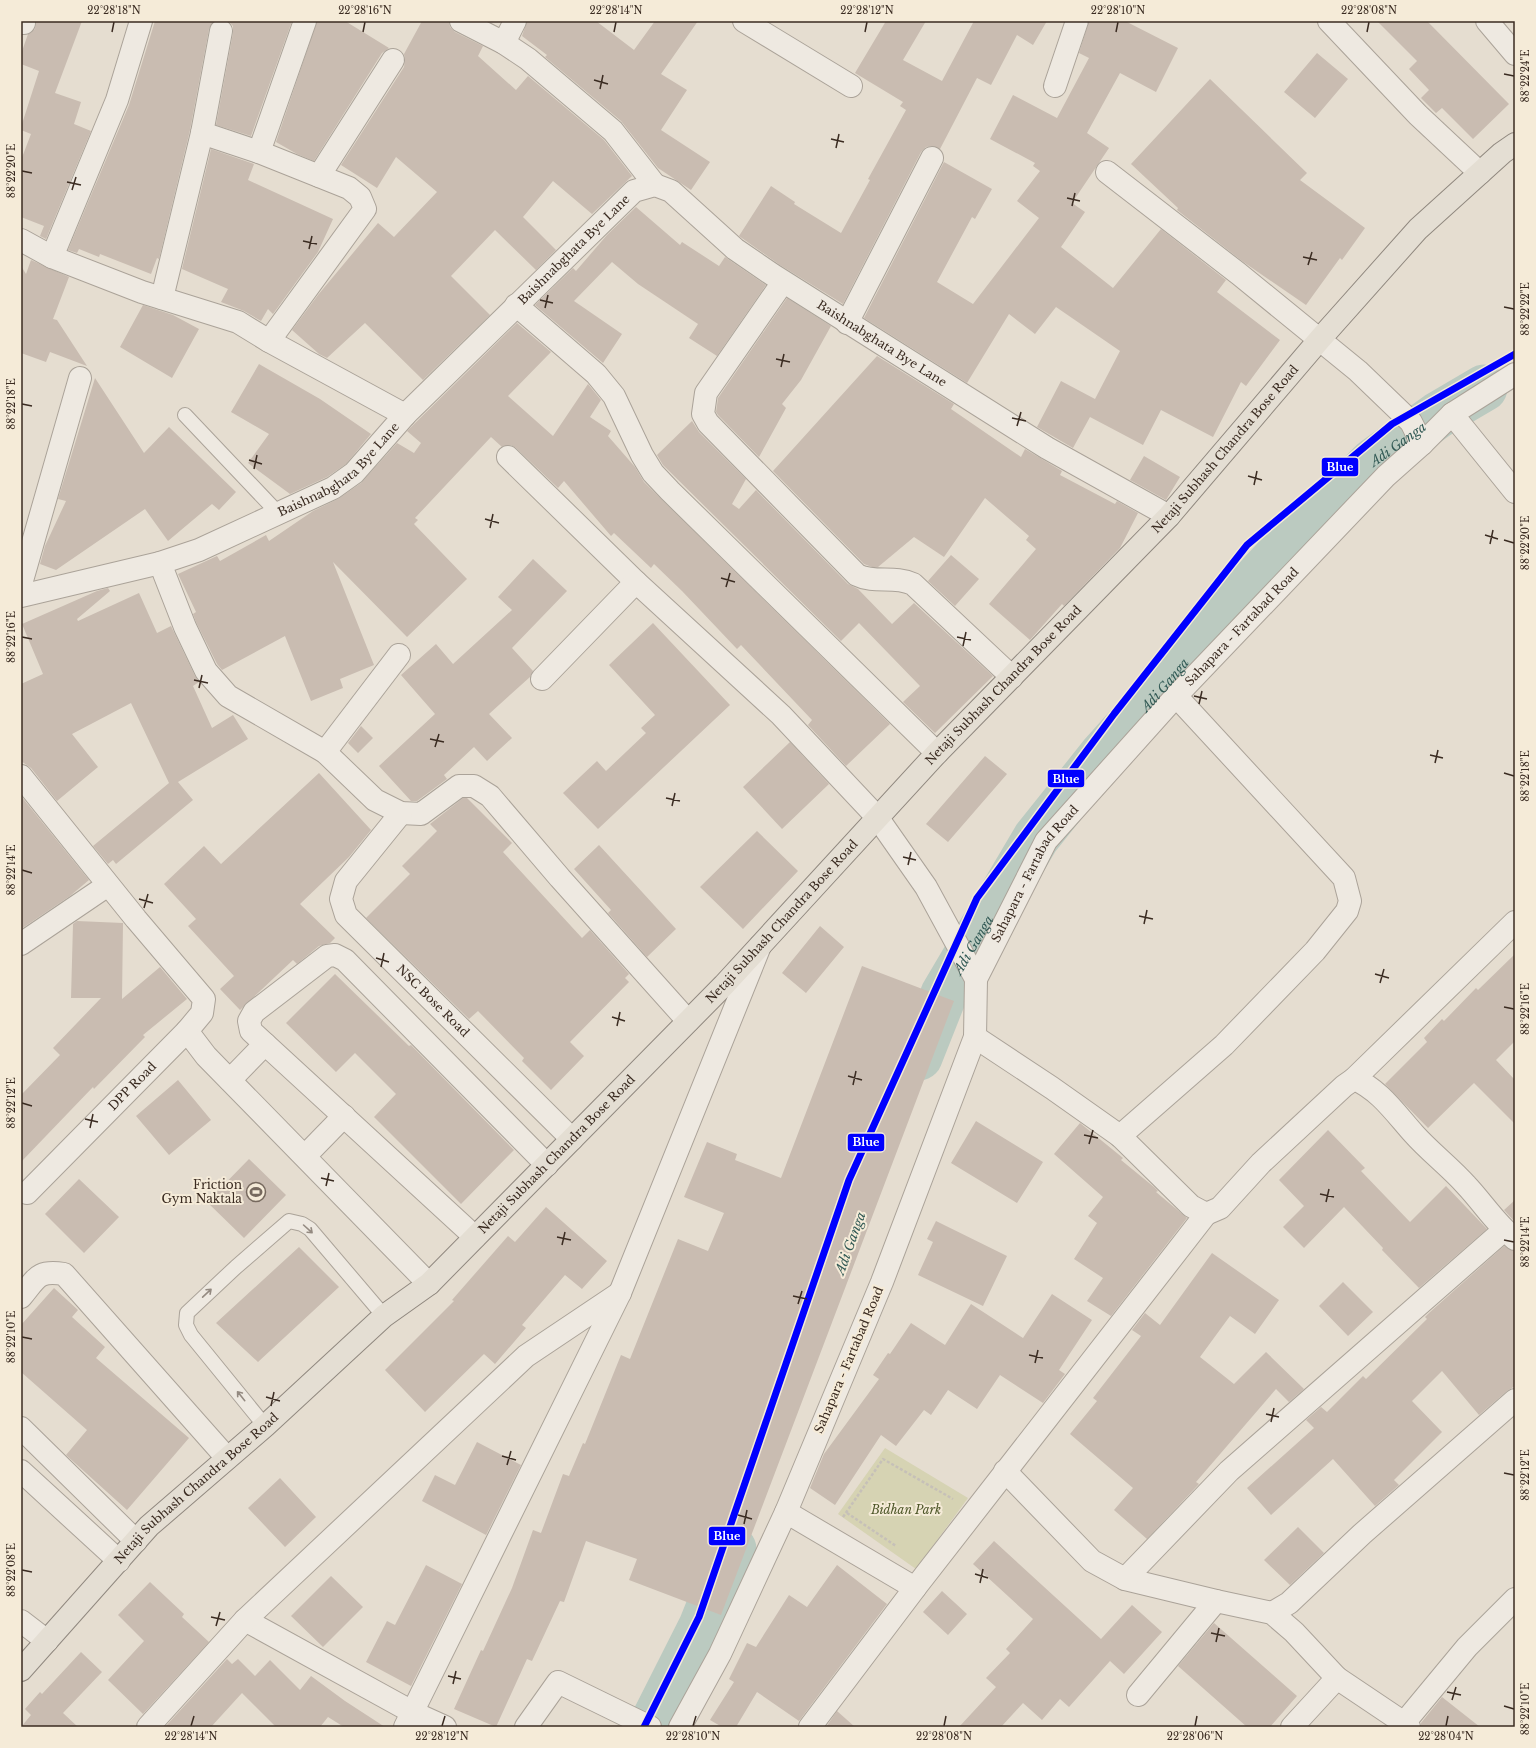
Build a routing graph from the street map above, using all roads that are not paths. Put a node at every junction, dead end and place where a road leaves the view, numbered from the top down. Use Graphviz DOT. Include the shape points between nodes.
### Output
graph roads {
  1 [pos="141,21"];
  2 [pos="305,21"];
  3 [pos="461,21"];
  4 [pos="515,21"];
  5 [pos="744,21"];
  6 [pos="1077,21"];
  7 [pos="1328,21"];
  8 [pos="1487,21"];
  9 [pos="221,32"];
  10 [pos="504,43"];
  11 [pos="1515,54"];
  12 [pos="393,60"];
  13 [pos="851,86"];
  14 [pos="1055,86"];
  15 [pos="202,133"];
  16 [pos="1515,144"];
  17 [pos="259,152"];
  18 [pos="932,158"];
  19 [pos="1107,172"];
  20 [pos="1480,173"];
  21 [pos="319,176"];
  22 [pos="655,185"];
  23 [pos="22,242"];
  24 [pos="52,257"];
  25 [pos="783,282"];
  26 [pos="162,298"];
  27 [pos="516,305"];
  28 [pos="847,323"];
  29 [pos="1320,339"];
  30 [pos="268,341"];
  31 [pos="1515,374"];
  32 [pos="80,378"];
  33 [pos="1452,414"];
  34 [pos="405,415"];
  35 [pos="186,416"];
  36 [pos="1422,444"];
  37 [pos="508,457"];
  38 [pos="1515,492"];
  39 [pos="278,513"];
  40 [pos="1169,516"];
  41 [pos="160,563"];
  42 [pos="636,582"];
  43 [pos="21,584"];
  44 [pos="21,596"];
  45 [pos="400,655"];
  46 [pos="1012,677"];
  47 [pos="542,679"];
  48 [pos="1176,696"];
  49 [pos="325,752"];
  50 [pos="937,753"];
  51 [pos="21,776"];
  52 [pos="401,813"];
  53 [pos="876,817"];
  54 [pos="108,885"];
  55 [pos="1515,922"];
  56 [pos="21,944"];
  57 [pos="760,946"];
  58 [pos="974,976"];
  59 [pos="688,1021"];
  60 [pos="188,1030"];
  61 [pos="975,1038"];
  62 [pos="265,1044"];
  63 [pos="1354,1079"];
  64 [pos="230,1080"];
  65 [pos="344,1116"];
  66 [pos="1120,1136"];
  67 [pos="572,1139"];
  68 [pos="305,1156"];
  69 [pos="546,1164"];
  70 [pos="27,1192"];
  71 [pos="1206,1214"];
  72 [pos="1509,1235"];
  73 [pos="475,1237"];
  74 [pos="429,1284"];
  75 [pos="620,1293"];
  76 [pos="21,1297"];
  77 [pos="384,1316"];
  78 [pos="1515,1400"];
  79 [pos="265,1426"];
  80 [pos="21,1428"];
  81 [pos="227,1458"];
  82 [pos="21,1471"];
  83 [pos="1005,1471"];
  84 [pos="786,1512"];
  85 [pos="136,1541"];
  86 [pos="118,1561"];
  87 [pos="1125,1579"];
  88 [pos="915,1588"];
  89 [pos="1515,1599"];
  90 [pos="1216,1601"];
  91 [pos="1272,1613"];
  92 [pos="245,1620"];
  93 [pos="21,1621"];
  94 [pos="47,1641"];
  95 [pos="21,1670"];
  96 [pos="1337,1678"];
  97 [pos="1138,1695"];
  98 [pos="410,1720"];
  99 [pos="1407,1725"];
  100 [pos="648,1726"];
  101 [pos="148,1727"];
  102 [pos="445,1727"];
  103 [pos="526,1727"];
  104 [pos="680,1727"];
  105 [pos="810,1727"];
  106 [pos="1292,1727"];
  1 -- 24 [label="street" via="117,100"];
  2 -- 17 [label="street"];
  3 -- 10 [label="street"];
  4 -- 10 [label="street"];
  5 -- 13 [label="street"];
  6 -- 14 [label="street"];
  7 -- 20 [label="street" via="1418,116"];
  8 -- 11 [label="street"];
  9 -- 15 [label="street"];
  10 -- 22 [label="street" via="528,59 613,131"];
  12 -- 21 [label="street"];
  15 -- 17 [label="street"];
  15 -- 26 [label="street"];
  16 -- 20 [label="main road, Netaji Subhash Chandra Bose Road"];
  17 -- 21 [label="street"];
  18 -- 28 [label="street"];
  19 -- 29 [label="street"];
  20 -- 29 [label="main road, Netaji Subhash Chandra Bose Road" via="1418,229"];
  21 -- 30 [label="street" via="349,188 360,197 365,209"];
  22 -- 25 [label="street, Baishnabghata Bye Lane" via="671,192 735,249"];
  22 -- 27 [label="street, Baishnabghata Bye Lane" via="634,191"];
  23 -- 24 [label="street"];
  24 -- 26 [label="street"];
  25 -- 28 [label="street, Baishnabghata Bye Lane"];
  25 -- 46 [label="street" via="706,393 703,414 708,423 857,575 872,580 896,578 913,584"];
  26 -- 30 [label="street" via="238,322"];
  27 -- 34 [label="street, Baishnabghata Bye Lane"];
  27 -- 50 [label="street" via="596,374 614,396 653,473"];
  28 -- 40 [label="street, Baishnabghata Bye Lane" via="1047,448"];
  29 -- 36 [label="street" via="1411,422"];
  29 -- 40 [label="main road, Netaji Subhash Chandra Bose Road"];
  30 -- 34 [label="street"];
  31 -- 33 [label="street, Sahapara - Fartabad Road"];
  32 -- 43 [label="street"];
  33 -- 36 [label="street, Sahapara - Fartabad Road"];
  33 -- 38 [label="street"];
  34 -- 39 [label="street, Baishnabghata Bye Lane" via="354,472 333,488"];
  35 -- 39 [label="lane"];
  36 -- 48 [label="street, Sahapara - Fartabad Road" via="1386,476"];
  37 -- 42 [label="street"];
  39 -- 41 [label="street, Baishnabghata Bye Lane" via="198,550"];
  40 -- 46 [label="main road, Netaji Subhash Chandra Bose Road"];
  41 -- 44 [label="street, Baishnabghata Bye Lane"];
  41 -- 49 [label="street" via="185,627 206,671 228,696"];
  42 -- 47 [label="street"];
  42 -- 53 [label="street" via="781,715"];
  45 -- 49 [label="street"];
  46 -- 50 [label="main road, Netaji Subhash Chandra Bose Road"];
  48 -- 58 [label="street, Sahapara - Fartabad Road" via="1046,841"];
  48 -- 66 [label="street" via="1344,878 1350,901 1347,911 1315,951 1224,1045"];
  49 -- 52 [label="street" via="375,800"];
  50 -- 53 [label="main road, Netaji Subhash Chandra Bose Road"];
  51 -- 54 [label="street, DPP Road"];
  52 -- 59 [label="street" via="421,814 459,786 474,786 490,796"];
  52 -- 67 [label="street, NSC Bose Road" via="346,881 341,899 346,915"];
  53 -- 57 [label="main road, Netaji Subhash Chandra Bose Road"];
  53 -- 58 [label="street" via="926,887"];
  54 -- 56 [label="street"];
  54 -- 60 [label="street, DPP Road" via="204,999 202,1013"];
  55 -- 63 [label="street"];
  57 -- 59 [label="main road, Netaji Subhash Chandra Bose Road"];
  57 -- 75 [label="street"];
  58 -- 61 [label="street, Sahapara - Fartabad Road"];
  59 -- 67 [label="main road, Netaji Subhash Chandra Bose Road"];
  60 -- 64 [label="street" via="206,1056"];
  60 -- 70 [label="street, DPP Road"];
  61 -- 66 [label="street"];
  61 -- 84 [label="street, Sahapara - Fartabad Road" via="882,1282"];
  62 -- 64 [label="street"];
  62 -- 65 [label="street"];
  62 -- 69 [label="street" via="251,1031 249,1022 254,1012 326,956 336,955 345,960"];
  63 -- 71 [label="street" via="1261,1163 1220,1208"];
  63 -- 72 [label="street" via="1366,1084 1376,1093 1466,1185"];
  64 -- 68 [label="street"];
  65 -- 68 [label="street"];
  65 -- 73 [label="street"];
  66 -- 71 [label="street" via="1191,1206"];
  67 -- 69 [label="main road, Netaji Subhash Chandra Bose Road"];
  68 -- 74 [label="street"];
  69 -- 73 [label="main road, Netaji Subhash Chandra Bose Road"];
  71 -- 83 [label="street"];
  72 -- 87 [label="street" via="1229,1472"];
  73 -- 74 [label="main road, Netaji Subhash Chandra Bose Road"];
  74 -- 77 [label="main road, Netaji Subhash Chandra Bose Road"];
  75 -- 92 [label="street" via="526,1356"];
  75 -- 98 [label="street"];
  76 -- 81 [label="street" via="40,1274 64,1274"];
  77 -- 79 [label="main road, Netaji Subhash Chandra Bose Road"];
  79 -- 77 [label="lane, one-way" via="186,1325 187,1313 236,1267 289,1221 302,1224 310,1229"];
  78 -- 91 [label="street" via="1362,1534 1289,1603"];
  79 -- 81 [label="main road, Netaji Subhash Chandra Bose Road"];
  80 -- 85 [label="street"];
  81 -- 85 [label="main road, Netaji Subhash Chandra Bose Road" via="149,1526"];
  82 -- 86 [label="street"];
  83 -- 87 [label="street" via="1092,1561"];
  83 -- 88 [label="street"];
  84 -- 88 [label="street"];
  84 -- 104 [label="street, Sahapara - Fartabad Road" via="720,1654"];
  85 -- 86 [label="main road, Netaji Subhash Chandra Bose Road"];
  86 -- 94 [label="main road, Netaji Subhash Chandra Bose Road"];
  87 -- 90 [label="street"];
  88 -- 105 [label="street"];
  89 -- 99 [label="street" via="1467,1647"];
  90 -- 91 [label="street"];
  90 -- 97 [label="street"];
  91 -- 96 [label="street" via="1294,1632"];
  92 -- 98 [label="street"];
  92 -- 101 [label="street"];
  93 -- 94 [label="street"];
  94 -- 95 [label="main road, Netaji Subhash Chandra Bose Road"];
  96 -- 99 [label="street"];
  96 -- 106 [label="street"];
  98 -- 102 [label="street"];
  100 -- 103 [label="street" via="558,1682"];
}
